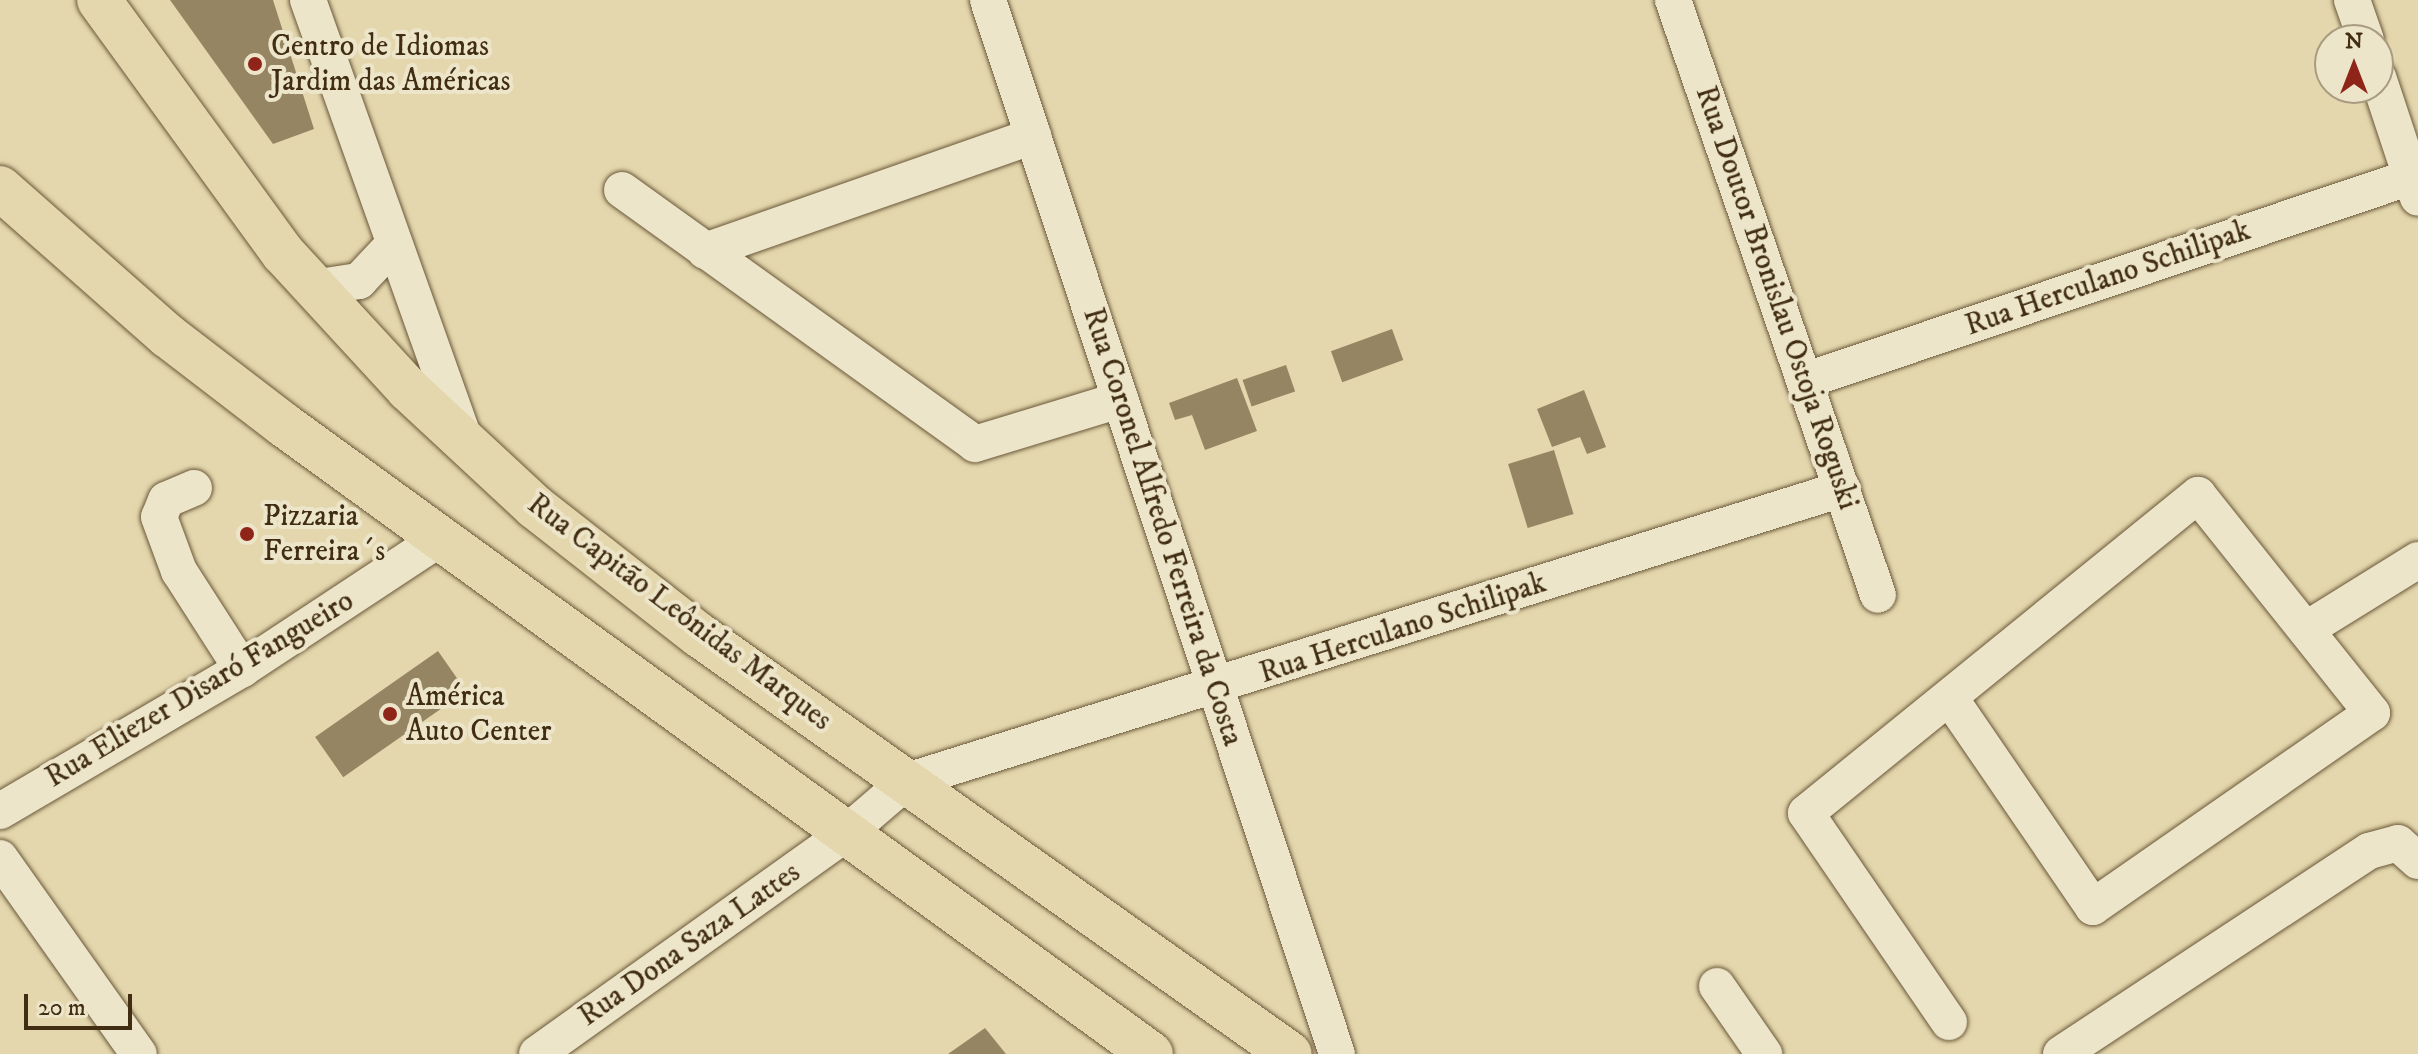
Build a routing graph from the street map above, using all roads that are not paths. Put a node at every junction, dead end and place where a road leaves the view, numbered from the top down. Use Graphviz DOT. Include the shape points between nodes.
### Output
graph roads {
  1 [pos="99,0"];
  2 [pos="308,0"];
  3 [pos="988,0"];
  4 [pos="1673,0"];
  5 [pos="2352,0"];
  6 [pos="2360,24"];
  7 [pos="2387,104"];
  8 [pos="1033,136"];
  9 [pos="0,188"];
  10 [pos="2414,188"];
  11 [pos="622,190"];
  12 [pos="392,246"];
  13 [pos="705,251"];
  14 [pos="313,288"];
  15 [pos="1804,381"];
  16 [pos="1120,400"];
  17 [pos="467,446"];
  18 [pos="194,488"];
  19 [pos="1842,489"];
  20 [pos="438,540"];
  21 [pos="2418,560"];
  22 [pos="1878,595"];
  23 [pos="2310,627"];
  24 [pos="242,669"];
  25 [pos="1215,689"];
  26 [pos="1952,701"];
  27 [pos="907,781"];
  28 [pos="0,811"];
  29 [pos="843,836"];
  30 [pos="0,858"];
  31 [pos="2418,861"];
  32 [pos="1717,986"];
  33 [pos="1949,1022"];
  34 [pos="139,1054"];
  35 [pos="537,1054"];
  36 [pos="1151,1054"];
  37 [pos="1290,1054"];
  38 [pos="1337,1054"];
  39 [pos="1764,1054"];
  40 [pos="2061,1054"];
  1 -- 14 [label="main road, Rua Capitão Leônidas Marques" via="235,194"];
  2 -- 12 [label="street"];
  3 -- 8 [label="street, Rua Coronel Alfredo Ferreira da Costa"];
  4 -- 15 [label="street, Rua Doutor Bronislau Ostoja Roguski"];
  5 -- 6 [label="street"];
  7 -- 10 [label="street"];
  8 -- 13 [label="street"];
  8 -- 16 [label="street, Rua Coronel Alfredo Ferreira da Costa"];
  9 -- 20 [label="main road" via="168,336"];
  10 -- 15 [label="street, Rua Herculano Schilipak"];
  11 -- 13 [label="street"];
  12 -- 14 [label="street" via="359,281"];
  12 -- 17 [label="street"];
  13 -- 16 [label="street" via="975,444"];
  14 -- 17 [label="main road, Rua Capitão Leônidas Marques"];
  15 -- 19 [label="street, Rua Doutor Bronislau Ostoja Roguski"];
  16 -- 25 [label="street, Rua Coronel Alfredo Ferreira da Costa"];
  17 -- 27 [label="main road, Rua Capitão Leônidas Marques" via="619,576"];
  18 -- 24 [label="street" via="166,500 159,517 179,571"];
  19 -- 22 [label="street, Rua Doutor Bronislau Ostoja Roguski"];
  19 -- 25 [label="street, Rua Herculano Schilipak"];
  20 -- 24 [label="street, Rua Eliezer Disaró Fangueiro"];
  20 -- 29 [label="main road"];
  21 -- 23 [label="street"];
  23 -- 26 [label="street" via="2198,495"];
  23 -- 26 [label="street" via="2372,713 2093,907"];
  24 -- 28 [label="street, Rua Eliezer Disaró Fangueiro"];
  25 -- 27 [label="street, Rua Herculano Schilipak"];
  25 -- 38 [label="street, Rua Coronel Alfredo Ferreira da Costa"];
  26 -- 33 [label="street" via="1806,813"];
  27 -- 29 [label="street, Rua Herculano Schilipak"];
  27 -- 37 [label="main road, Rua Capitão Leônidas Marques"];
  29 -- 35 [label="street, Rua Dona Saza Lattes"];
  29 -- 36 [label="main road"];
  30 -- 34 [label="street"];
  31 -- 40 [label="street" via="2398,843 2369,851"];
  32 -- 39 [label="street"];
}
